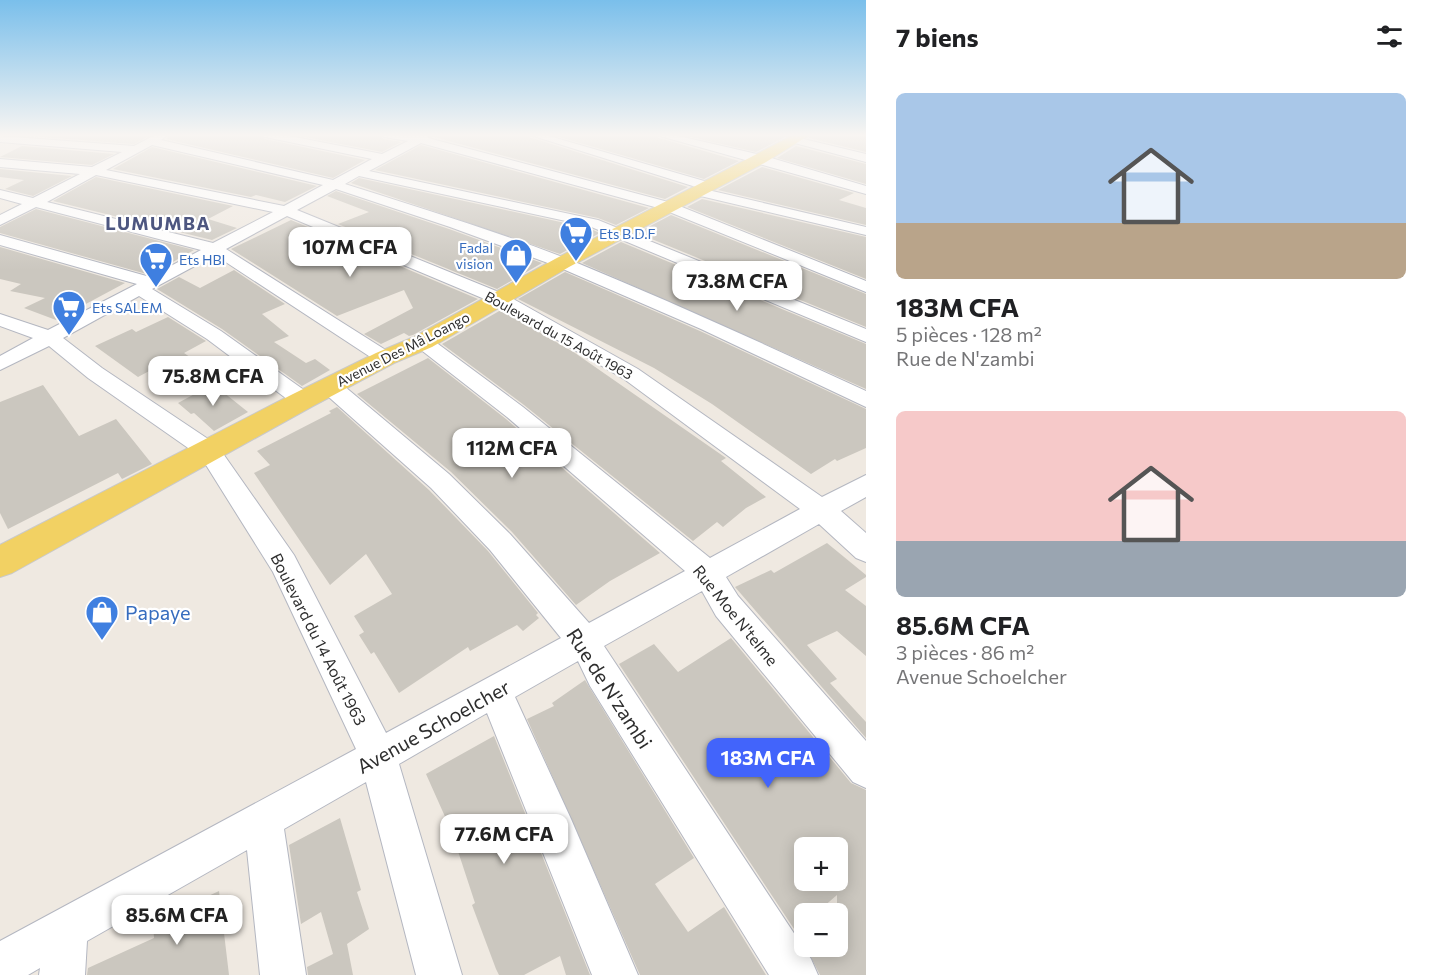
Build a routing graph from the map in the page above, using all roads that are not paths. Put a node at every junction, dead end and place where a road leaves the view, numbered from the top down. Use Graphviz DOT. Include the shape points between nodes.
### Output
graph roads {
  1 [pos="78,180"];
  2 [pos="136,180"];
  3 [pos="316,180"];
  4 [pos="342,180"];
  5 [pos="392,180"];
  6 [pos="577,180"];
  7 [pos="674,180"];
  8 [pos="718,180"];
  9 [pos="830,180"];
  10 [pos="333,184"];
  11 [pos="701,188"];
  12 [pos="866,190"];
  13 [pos="0,194"];
  14 [pos="36,201"];
  15 [pos="667,206"];
  16 [pos="285,210"];
  17 [pos="0,220"];
  18 [pos="866,231"];
  19 [pos="620,233"];
  20 [pos="0,240"];
  21 [pos="214,248"];
  22 [pos="562,263"];
  23 [pos="147,287"];
  24 [pos="866,287"];
  25 [pos="500,299"];
  26 [pos="0,320"];
  27 [pos="866,336"];
  28 [pos="51,338"];
  29 [pos="423,342"];
  30 [pos="385,358"];
  31 [pos="0,364"];
  32 [pos="317,393"];
  33 [pos="866,400"];
  34 [pos="209,451"];
  35 [pos="866,485"];
  36 [pos="821,510"];
  37 [pos="866,550"];
  38 [pos="0,561"];
  39 [pos="707,573"];
  40 [pos="584,642"];
  41 [pos="495,691"];
  42 [pos="378,756"];
  43 [pos="866,769"];
  44 [pos="263,820"];
  45 [pos="66,929"];
  46 [pos="0,966"];
  47 [pos="62,975"];
  48 [pos="283,975"];
  49 [pos="439,975"];
  50 [pos="615,975"];
  51 [pos="795,975"];
  1 -- 14 [label="street"];
  2 -- 16 [label="street, Boulevard du 15 Août 1963"];
  3 -- 10 [label="street"];
  4 -- 10 [label="street"];
  5 -- 19 [label="street" via="571,217"];
  6 -- 15 [label="street"];
  7 -- 11 [label="street"];
  8 -- 11 [label="main road, Avenue Des Mâ Loango"];
  9 -- 12 [label="street"];
  10 -- 16 [label="street"];
  10 -- 22 [label="street"];
  11 -- 15 [label="main road, Avenue Des Mâ Loango"];
  11 -- 18 [label="street"];
  13 -- 14 [label="street"];
  14 -- 17 [label="street"];
  14 -- 21 [label="street"];
  15 -- 19 [label="main road, Avenue Des Mâ Loango"];
  15 -- 24 [label="street"];
  16 -- 21 [label="street"];
  16 -- 25 [label="street, Boulevard du 15 Août 1963"];
  19 -- 22 [label="main road, Avenue Des Mâ Loango"];
  19 -- 27 [label="street"];
  20 -- 23 [label="street, Rue de N'zambi"];
  21 -- 23 [label="street"];
  21 -- 30 [label="street"];
  22 -- 25 [label="main road, Avenue Des Mâ Loango"];
  22 -- 33 [label="street" via="708,325"];
  23 -- 28 [label="street"];
  23 -- 32 [label="street, Rue de N'zambi" via="214,335"];
  25 -- 29 [label="main road, Avenue Des Mâ Loango"];
  25 -- 36 [label="street, Boulevard du 15 Août 1963" via="631,374"];
  26 -- 28 [label="street, Boulevard du 14 Août 1963"];
  28 -- 31 [label="street"];
  28 -- 34 [label="street, Boulevard du 14 Août 1963"];
  29 -- 30 [label="main road, Avenue Des Mâ Loango"];
  29 -- 39 [label="street, Rue Moe N'telme" via="515,412"];
  30 -- 32 [label="main road, Avenue Des Mâ Loango"];
  32 -- 34 [label="main road, Avenue Des Mâ Loango"];
  32 -- 40 [label="street, Rue de N'zambi" via="440,481 500,542"];
  34 -- 38 [label="main road, Avenue Des Mâ Loango"];
  34 -- 42 [label="street, Boulevard du 14 Août 1963" via="284,564"];
  35 -- 36 [label="street, Avenue Schoelcher"];
  36 -- 37 [label="street, Boulevard du 15 Août 1963"];
  36 -- 39 [label="street, Avenue Schoelcher"];
  39 -- 40 [label="street, Avenue Schoelcher"];
  39 -- 43 [label="street, Rue Moe N'telme" via="727,606"];
  40 -- 41 [label="street, Avenue Schoelcher"];
  40 -- 51 [label="street, Rue de N'zambi"];
  41 -- 42 [label="street, Avenue Schoelcher"];
  41 -- 50 [label="street"];
  42 -- 44 [label="street, Avenue Schoelcher"];
  42 -- 49 [label="street, Boulevard du 14 Août 1963"];
  44 -- 45 [label="street, Avenue Schoelcher"];
  44 -- 48 [label="street"];
  45 -- 46 [label="street, Avenue Schoelcher"];
  45 -- 47 [label="street"];
}
